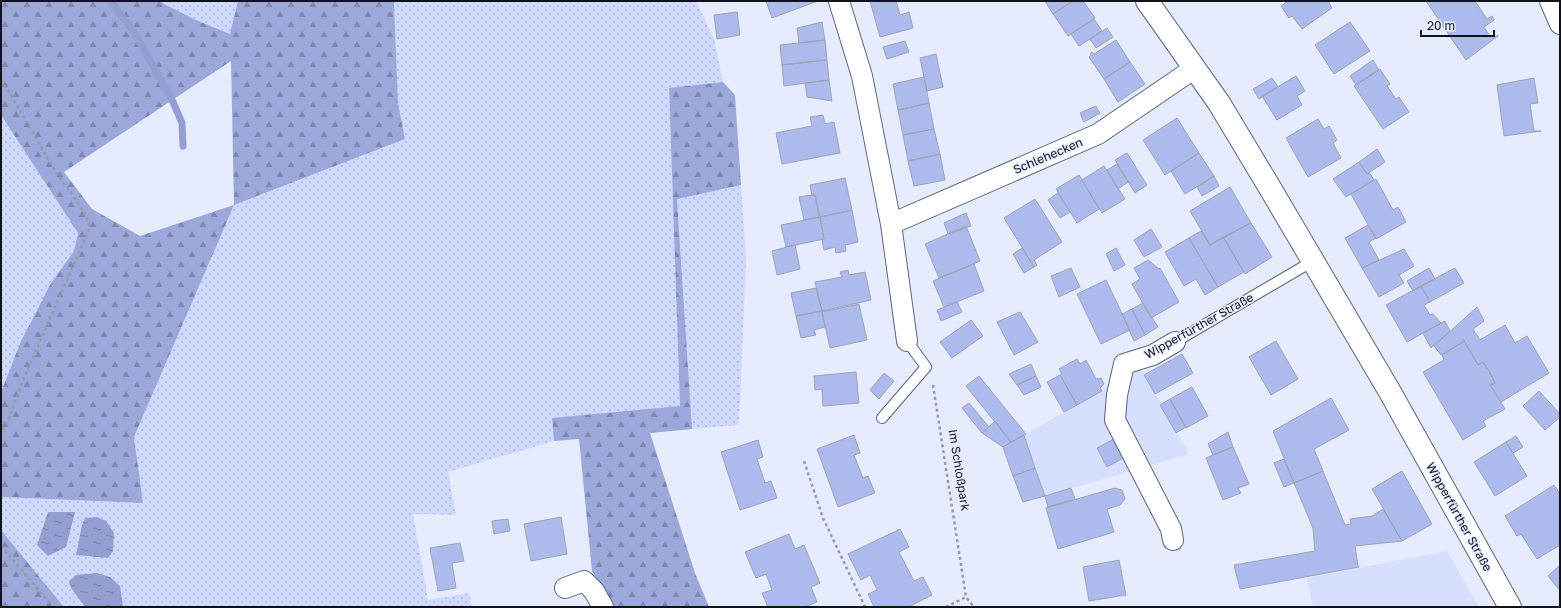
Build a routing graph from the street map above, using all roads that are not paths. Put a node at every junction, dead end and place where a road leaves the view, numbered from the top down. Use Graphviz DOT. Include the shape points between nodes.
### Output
graph roads {
  1 [pos="839,1"];
  2 [pos="1146,1"];
  3 [pos="1550,1"];
  4 [pos="1560,24"];
  5 [pos="1195,68"];
  6 [pos="891,224"];
  7 [pos="1313,261"];
  8 [pos="907,342"];
  9 [pos="1176,342"];
  10 [pos="882,418"];
  11 [pos="1173,540"];
  12 [pos="565,588"];
  13 [pos="603,607"];
  14 [pos="1510,607"];
  1 -- 6 [label="street" via="862,76"];
  2 -- 5 [label="main road, Wipperfürther Straße"];
  3 -- 4 [label="street"];
  5 -- 6 [label="street, Schlehecken" via="1098,134"];
  5 -- 7 [label="main road, Wipperfürther Straße"];
  6 -- 8 [label="street"];
  7 -- 9 [label="lane, Wipperfürther Straße"];
  7 -- 14 [label="main road, Wipperfürther Straße" via="1390,392"];
  8 -- 10 [label="lane" via="926,367"];
  9 -- 11 [label="street, Wipperfürther Straße" via="1153,355 1124,364 1115,420 1170,529"];
  12 -- 13 [label="street" via="584,581 594,591"];
}
